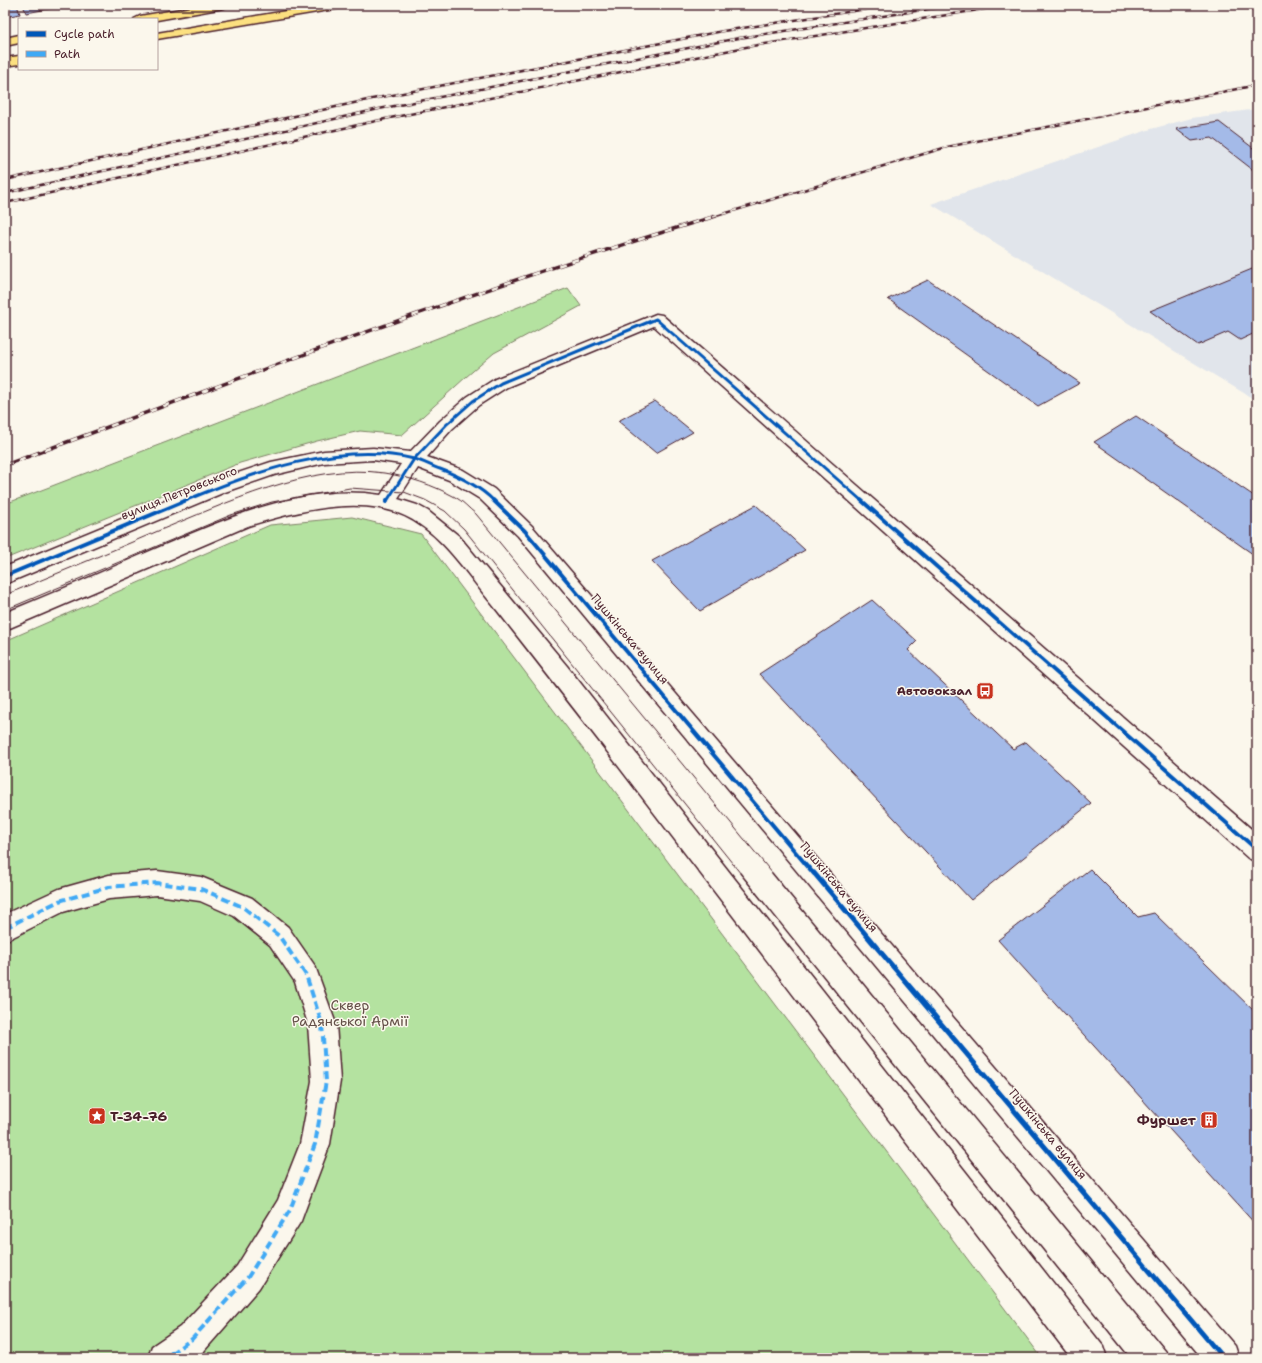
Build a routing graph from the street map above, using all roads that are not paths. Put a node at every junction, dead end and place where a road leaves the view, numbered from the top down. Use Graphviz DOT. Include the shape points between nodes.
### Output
graph roads {
  1 [pos="224,5"];
  2 [pos="341,5"];
  3 [pos="146,18"];
  4 [pos="158,36"];
  5 [pos="18,39"];
  6 [pos="5,42"];
  7 [pos="18,60"];
  8 [pos="5,62"];
  9 [pos="414,459"];
  10 [pos="386,502"];
  11 [pos="5,576"];
  12 [pos="5,622"];
  13 [pos="1257,850"];
  14 [pos="5,928"];
  15 [pos="164,1358"];
  16 [pos="1091,1358"];
  17 [pos="1223,1358"];
  1 -- 3 [label="main road"];
  2 -- 4 [label="main road"];
  5 -- 6 [label="main road"];
  7 -- 8 [label="main road"];
  9 -- 10 [label="street"];
  9 -- 11 [label="street, вулиця Петровського" via="373,454 324,457 271,469 218,487"];
  9 -- 13 [label="street" via="473,401 501,383 656,319"];
  9 -- 17 [label="street, Пушкінська вулиця" via="456,475 488,494 525,531"];
  10 -- 12 [label="street" via="334,501 273,511 241,521"];
  10 -- 16 [label="street" via="409,510 433,523 452,541 559,672"];
  14 -- 15 [label="street" via="59,901 109,887 156,883 201,890 244,907 279,936 306,975 322,1024 326,1081 316,1144 290,1210 248,1277 192,1339"];
}
